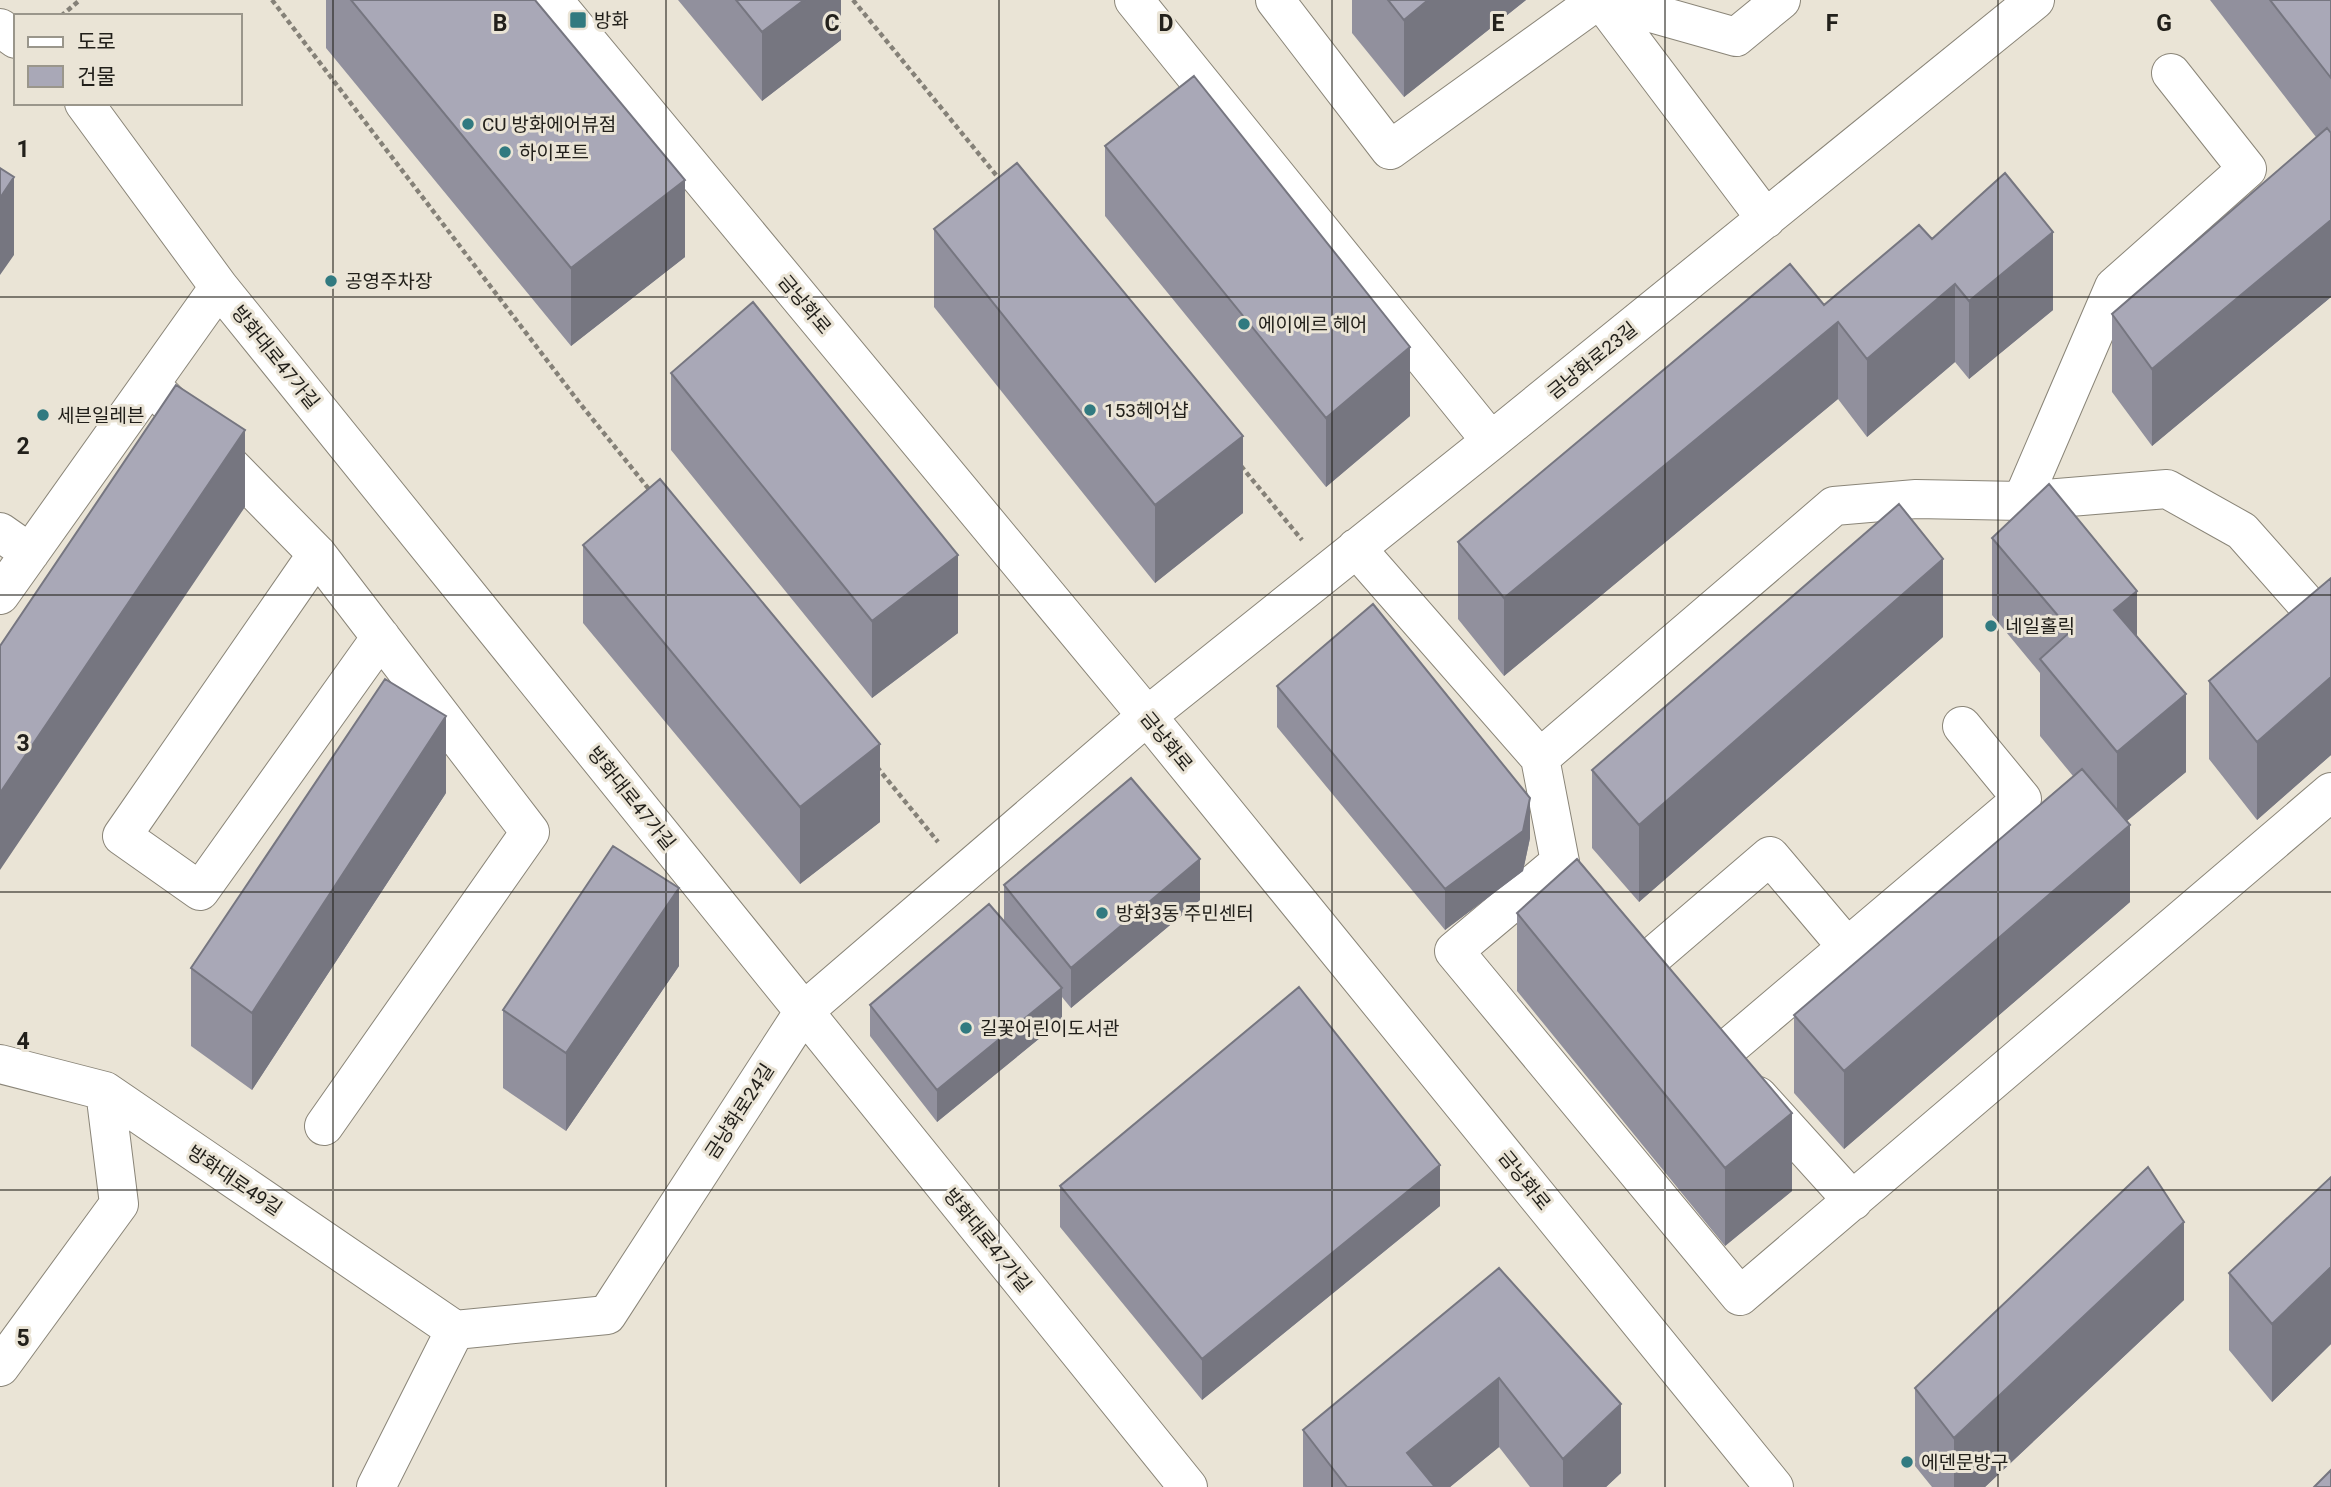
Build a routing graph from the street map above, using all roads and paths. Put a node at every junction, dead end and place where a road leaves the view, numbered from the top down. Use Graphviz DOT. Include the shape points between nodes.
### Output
graph roads {
  1 [pos="80,0"];
  2 [pos="272,0"];
  3 [pos="554,0"];
  4 [pos="853,0"];
  5 [pos="1134,0"];
  6 [pos="1275,0"];
  7 [pos="1601,0"];
  8 [pos="1782,0"];
  9 [pos="2035,0"];
  10 [pos="63,14"];
  11 [pos="2171,73"];
  12 [pos="85,105"];
  13 [pos="1006,186"];
  14 [pos="1766,219"];
  15 [pos="219,287"];
  16 [pos="150,384"];
  17 [pos="1492,441"];
  18 [pos="1238,463"];
  19 [pos="657,498"];
  20 [pos="2022,501"];
  21 [pos="15,543"];
  22 [pos="317,554"];
  23 [pos="1342,559"];
  24 [pos="0,595"];
  25 [pos="2331,606"];
  26 [pos="381,637"];
  27 [pos="1146,716"];
  28 [pos="1962,726"];
  29 [pos="1539,758"];
  30 [pos="876,766"];
  31 [pos="2331,792"];
  32 [pos="1560,862"];
  33 [pos="964,873"];
  34 [pos="1585,893"];
  35 [pos="1619,933"];
  36 [pos="1847,947"];
  37 [pos="1644,964"];
  38 [pos="1670,994"];
  39 [pos="804,1011"];
  40 [pos="1695,1024"];
  41 [pos="1721,1054"];
  42 [pos="0,1064"];
  43 [pos="105,1091"];
  44 [pos="324,1126"];
  45 [pos="1853,1201"];
  46 [pos="454,1330"];
  47 [pos="0,1367"];
  48 [pos="1759,1480"];
  49 [pos="376,1487"];
  50 [pos="1188,1487"];
  1 -- 10 [label="path"];
  2 -- 19 [label="path"];
  3 -- 27 [label="street, 금낭화로"];
  4 -- 13 [label="path"];
  5 -- 17 [label="street"];
  6 -- 7 [label="street" via="1390,150"];
  7 -- 8 [label="street" via="1736,37"];
  7 -- 14 [label="street"];
  9 -- 14 [label="street, 금낭화로23길"];
  11 -- 20 [label="street" via="2247,169 2114,287"];
  12 -- 15 [label="street, 방화대로47가길"];
  14 -- 17 [label="street, 금낭화로23길"];
  15 -- 16 [label="street"];
  15 -- 39 [label="street, 방화대로47가길"];
  16 -- 21 [label="street"];
  16 -- 22 [label="street"];
  17 -- 23 [label="street, 금낭화로23길"];
  18 -- 23 [label="path"];
  20 -- 25 [label="street" via="2167,489 2242,531 2318,617"];
  20 -- 29 [label="street" via="1916,499 1834,506"];
  21 -- 24 [label="street"];
  22 -- 26 [label="street"];
  22 -- 26 [label="street" via="122,836 200,891"];
  23 -- 27 [label="street, 금낭화로23길"];
  23 -- 29 [label="street"];
  26 -- 44 [label="street" via="530,832"];
  27 -- 33 [label="street, 금낭화로24길"];
  27 -- 48 [label="street, 금낭화로"];
  28 -- 36 [label="street" via="2022,799"];
  29 -- 32 [label="street"];
  30 -- 33 [label="path"];
  31 -- 45 [label="street"];
  32 -- 34 [label="street"];
  32 -- 45 [label="street" via="1454,951 1740,1296"];
  33 -- 39 [label="street, 금낭화로24길"];
  35 -- 37 [label="street"];
  36 -- 37 [label="street" via="1770,856"];
  36 -- 41 [label="street"];
  37 -- 38 [label="street"];
  39 -- 46 [label="street, 금낭화로24길" via="607,1315"];
  39 -- 50 [label="street, 방화대로47가길"];
  40 -- 41 [label="street"];
  41 -- 45 [label="street"];
  42 -- 43 [label="street, 방화대로49길"];
  43 -- 46 [label="street, 방화대로49길"];
  43 -- 47 [label="street" via="118,1203"];
  46 -- 49 [label="street"];
}
